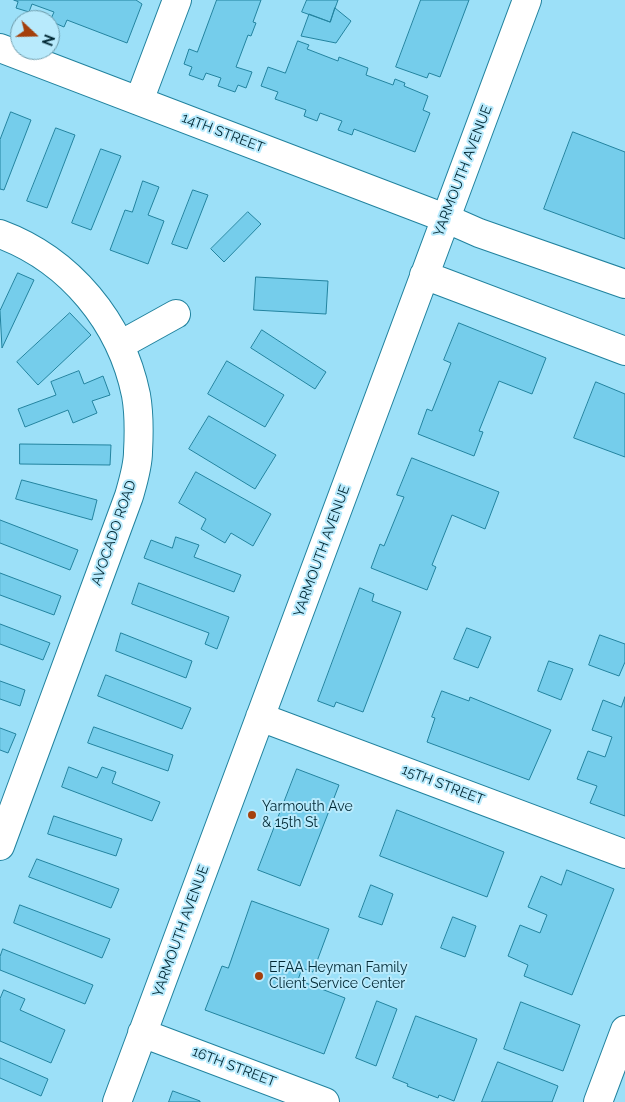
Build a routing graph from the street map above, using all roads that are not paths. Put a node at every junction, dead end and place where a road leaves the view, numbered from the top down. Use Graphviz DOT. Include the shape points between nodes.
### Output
graph roads {
  1 [pos="178,0"];
  2 [pos="527,0"];
  3 [pos="0,48"];
  4 [pos="139,101"];
  5 [pos="445,218"];
  6 [pos="0,234"];
  7 [pos="424,275"];
  8 [pos="625,284"];
  9 [pos="176,314"];
  10 [pos="120,345"];
  11 [pos="625,351"];
  12 [pos="260,717"];
  13 [pos="0,846"];
  14 [pos="625,854"];
  15 [pos="625,1030"];
  16 [pos="142,1033"];
  17 [pos="117,1102"];
  18 [pos="325,1102"];
  19 [pos="598,1102"];
  1 -- 4 [label="street"];
  2 -- 5 [label="street, YARMOUTH AVENUE"];
  3 -- 4 [label="street, 14TH STREET"];
  4 -- 5 [label="street, 14TH STREET"];
  5 -- 7 [label="street, YARMOUTH AVENUE"];
  5 -- 8 [label="street, 14TH STREET"];
  6 -- 10 [label="street, AVOCADO ROAD" via="17,240 65,272 95,303"];
  7 -- 11 [label="street"];
  7 -- 12 [label="street, YARMOUTH AVENUE"];
  9 -- 10 [label="street"];
  10 -- 13 [label="street, AVOCADO ROAD" via="136,396 138,454 130,496"];
  12 -- 14 [label="street, 15TH STREET"];
  12 -- 16 [label="street, YARMOUTH AVENUE"];
  15 -- 19 [label="street"];
  16 -- 17 [label="street, YARMOUTH AVENUE"];
  16 -- 18 [label="street, 16TH STREET"];
}
